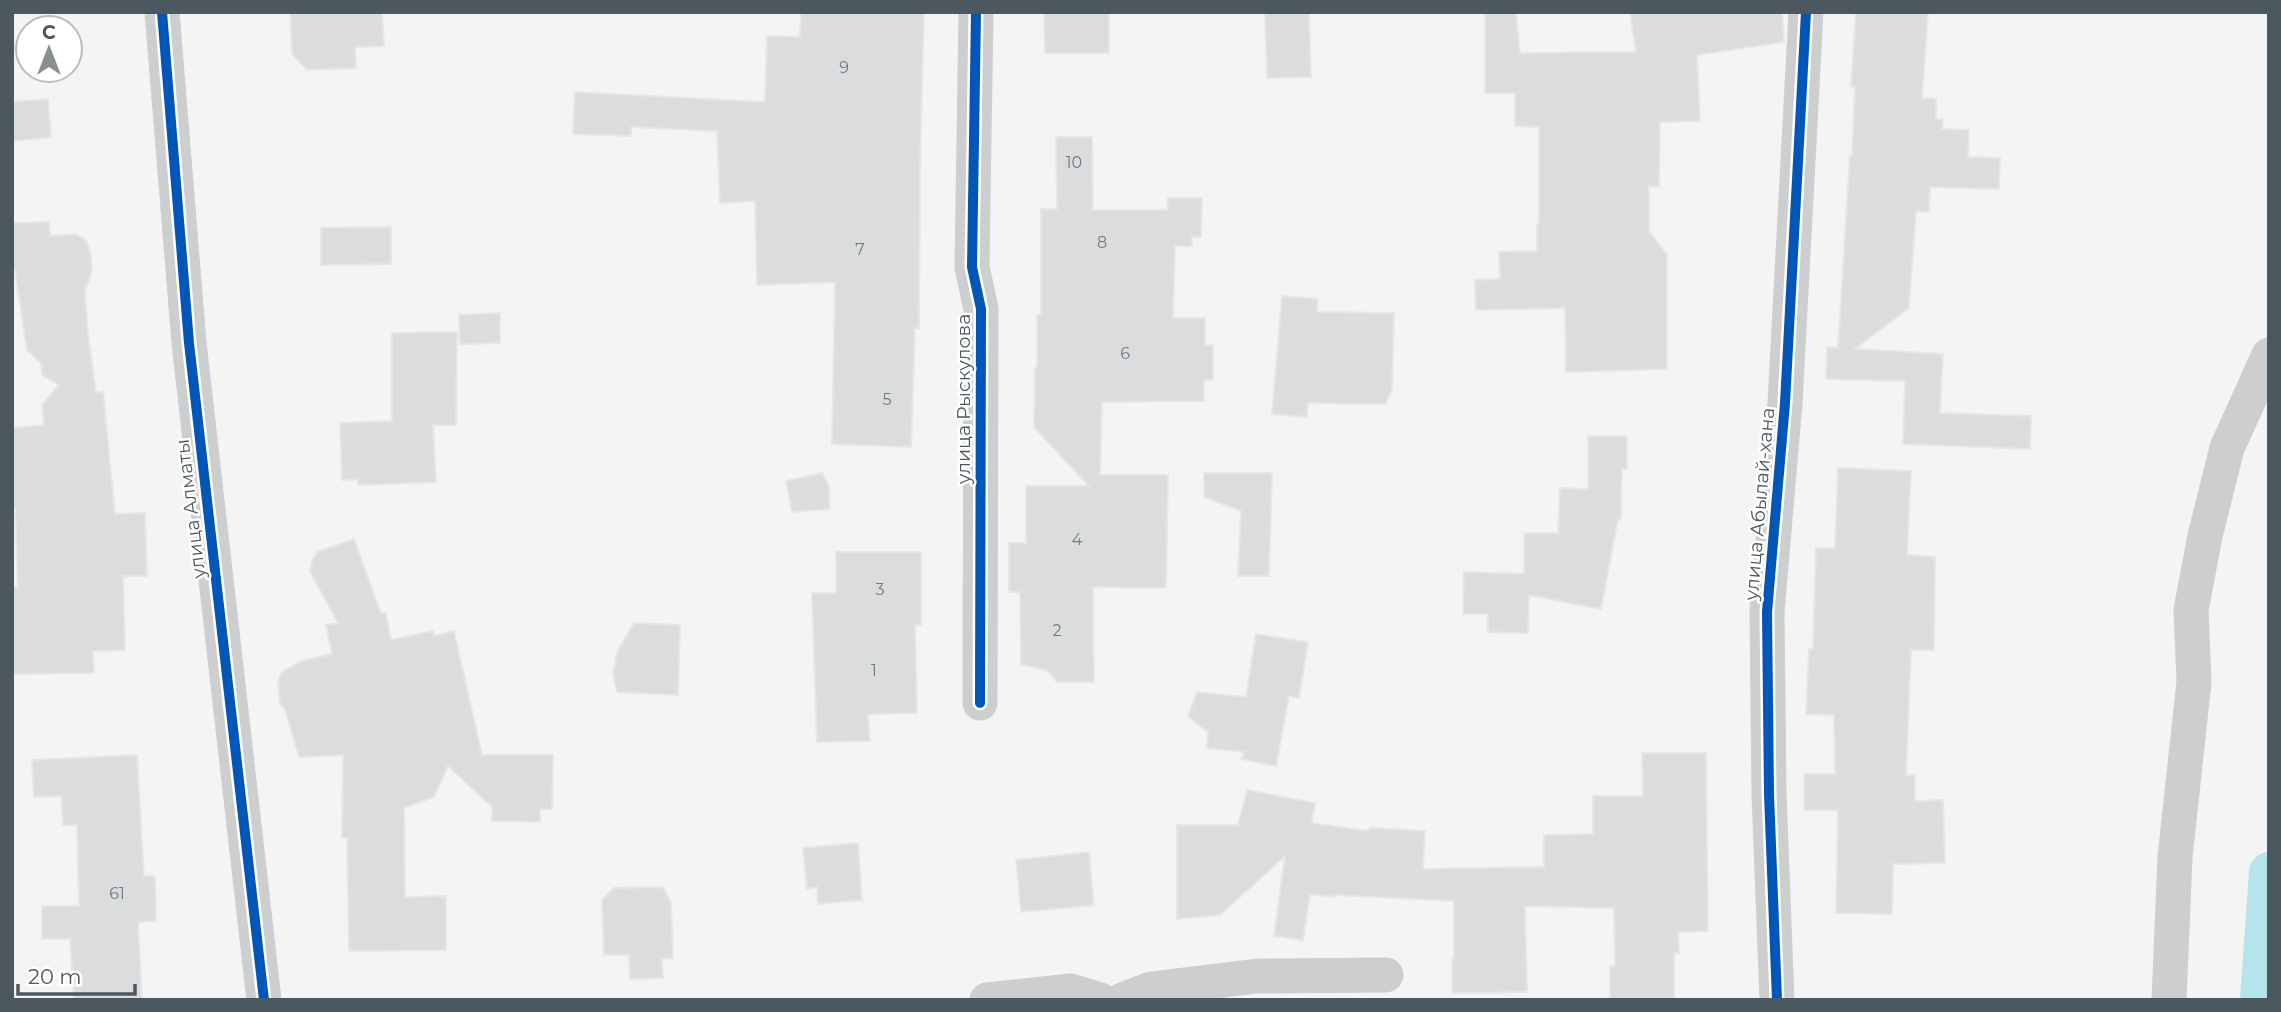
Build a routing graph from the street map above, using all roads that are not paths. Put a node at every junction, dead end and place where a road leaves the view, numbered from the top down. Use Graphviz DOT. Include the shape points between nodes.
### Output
graph roads {
  1 [pos="162,12"];
  2 [pos="976,12"];
  3 [pos="1806,12"];
  4 [pos="2269,355"];
  5 [pos="979,703"];
  6 [pos="1387,975"];
  7 [pos="264,1000"];
  8 [pos="987,1000"];
  9 [pos="1100,1000"];
  10 [pos="1122,1000"];
  11 [pos="1777,1000"];
  12 [pos="2169,1000"];
  1 -- 7 [label="street, улица Алматы" via="188,343"];
  2 -- 5 [label="street, улица Рыскулова" via="972,267 981,309"];
  3 -- 11 [label="street, улица Абылай-хана" via="1785,403 1767,612"];
  4 -- 12 [label="street" via="2227,448 2191,610 2194,682 2175,857"];
  6 -- 10 [label="street" via="1258,976 1151,989"];
  8 -- 9 [label="street" via="1071,991"];
}
